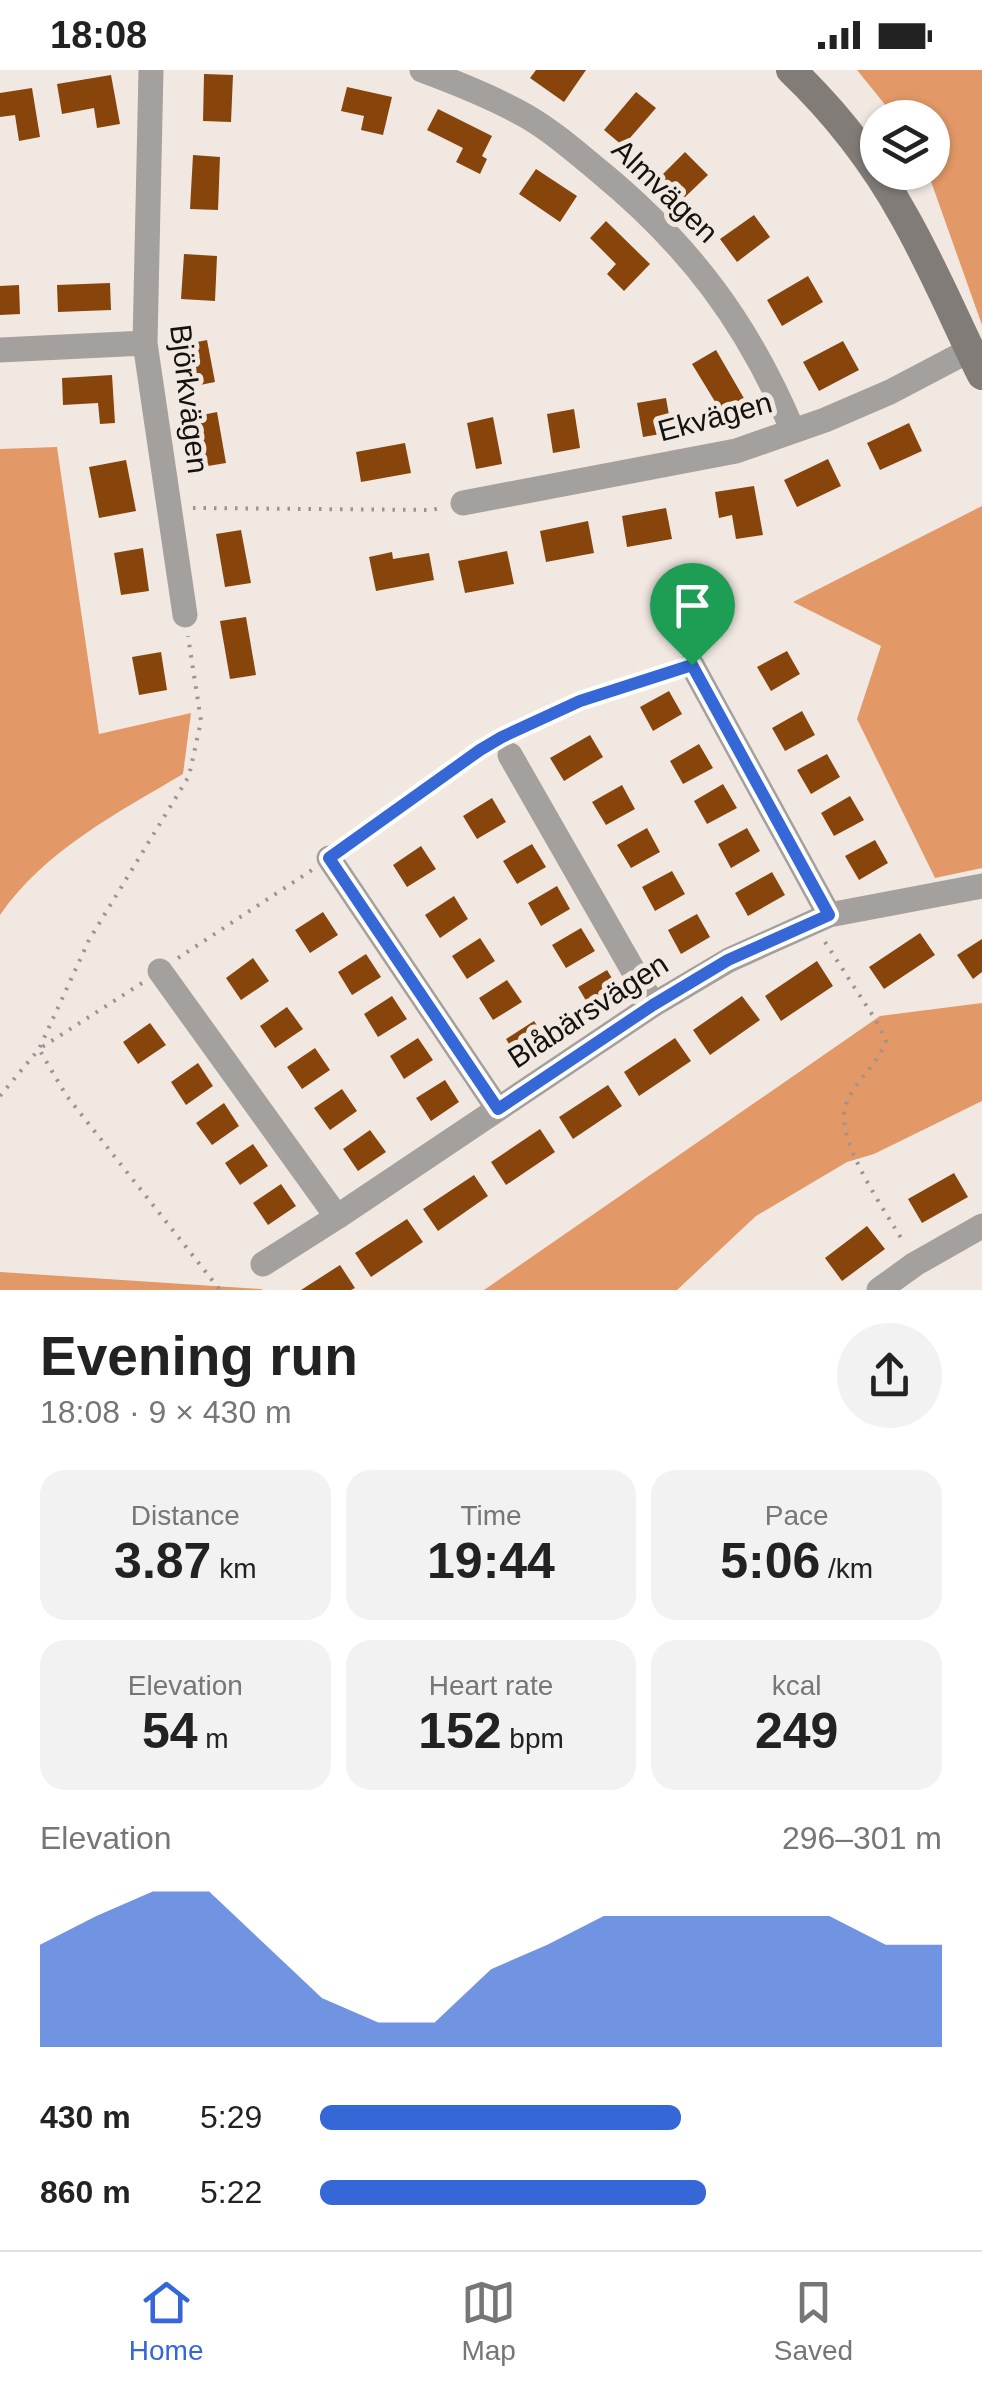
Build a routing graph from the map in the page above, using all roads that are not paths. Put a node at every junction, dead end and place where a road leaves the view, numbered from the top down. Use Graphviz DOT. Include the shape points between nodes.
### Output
graph roads {
  1 [pos="151,70"];
  2 [pos="422,70"];
  3 [pos="791,70"];
  4 [pos="145,343"];
  5 [pos="0,350"];
  6 [pos="976,362"];
  7 [pos="792,431"];
  8 [pos="463,503"];
  9 [pos="185,616"];
  10 [pos="692,665"];
  11 [pos="501,745"];
  12 [pos="329,858"];
  13 [pos="982,886"];
  14 [pos="825,925"];
  15 [pos="162,969"];
  16 [pos="653,1005"];
  17 [pos="498,1109"];
  18 [pos="338,1218"];
  19 [pos="982,1226"];
  20 [pos="263,1264"];
  21 [pos="879,1290"];
  1 -- 4 [label="street, Björkvägen"];
  2 -- 7 [label="street, Almvägen" via="527,117 638,203 726,305"];
  3 -- 6 [label="street" via="856,141 904,215"];
  4 -- 5 [label="street"];
  4 -- 9 [label="street, Björkvägen"];
  6 -- 7 [label="street, Ekvägen"];
  7 -- 8 [label="street, Ekvägen" via="736,451"];
  10 -- 14 [label="street"];
  11 -- 16 [label="street"];
  12 -- 17 [label="street"];
  13 -- 14 [label="street, Blåbärsvägen"];
  14 -- 16 [label="street, Blåbärsvägen" via="728,960"];
  15 -- 18 [label="street"];
  16 -- 17 [label="street, Blåbärsvägen"];
  17 -- 18 [label="street, Blåbärsvägen"];
  18 -- 20 [label="street, Blåbärsvägen"];
  19 -- 21 [label="street"];
}
